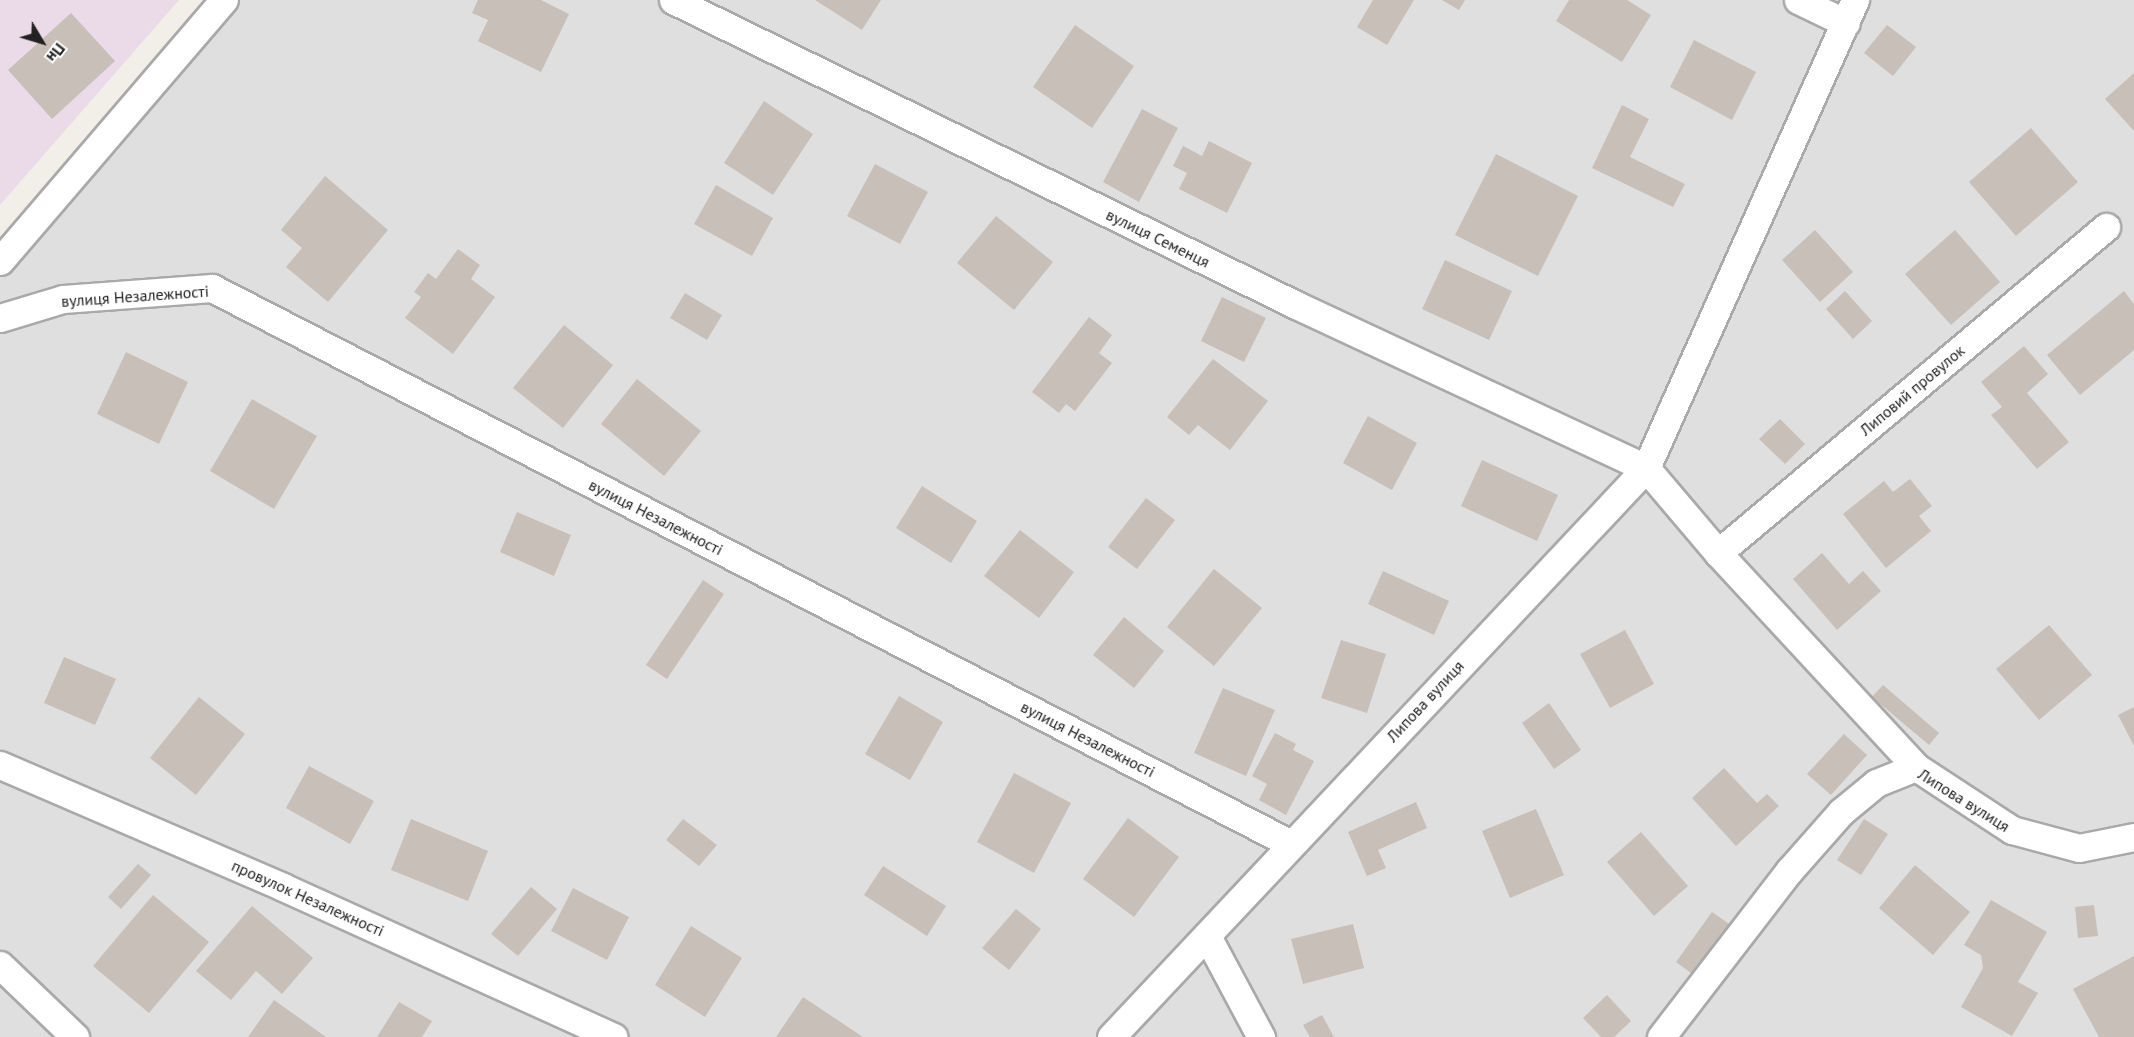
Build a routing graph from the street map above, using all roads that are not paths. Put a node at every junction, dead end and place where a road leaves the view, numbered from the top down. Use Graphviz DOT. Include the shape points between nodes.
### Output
graph roads {
  1 [pos="224,0"];
  2 [pos="674,0"];
  3 [pos="1798,0"];
  4 [pos="1851,11"];
  5 [pos="2106,227"];
  6 [pos="0,261"];
  7 [pos="0,318"];
  8 [pos="1646,468"];
  9 [pos="1718,553"];
  10 [pos="0,765"];
  11 [pos="1916,767"];
  12 [pos="2134,837"];
  13 [pos="1291,844"];
  14 [pos="1207,936"];
  15 [pos="0,965"];
  16 [pos="75,1037"];
  17 [pos="614,1037"];
  18 [pos="1111,1037"];
  19 [pos="1261,1037"];
  20 [pos="1661,1037"];
  1 -- 6 [label="street"];
  2 -- 8 [label="street, вулиця Семенця" via="1296,306"];
  3 -- 4 [label="street"];
  4 -- 8 [label="street, Липова вулиця"];
  5 -- 9 [label="street, Липовий провулок"];
  7 -- 13 [label="street, вулиця Незалежності" via="63,299 212,288"];
  8 -- 9 [label="street"];
  8 -- 13 [label="street, Липова вулиця"];
  9 -- 11 [label="street"];
  10 -- 17 [label="street, провулок Незалежності" via="283,887"];
  11 -- 12 [label="street, Липова вулиця" via="2012,830 2079,848"];
  11 -- 20 [label="street, Липова вулиця" via="1876,783 1841,812 1789,871"];
  13 -- 14 [label="street, Липова вулиця"];
  14 -- 18 [label="street, Липова вулиця"];
  14 -- 19 [label="street"];
  15 -- 16 [label="street"];
}
